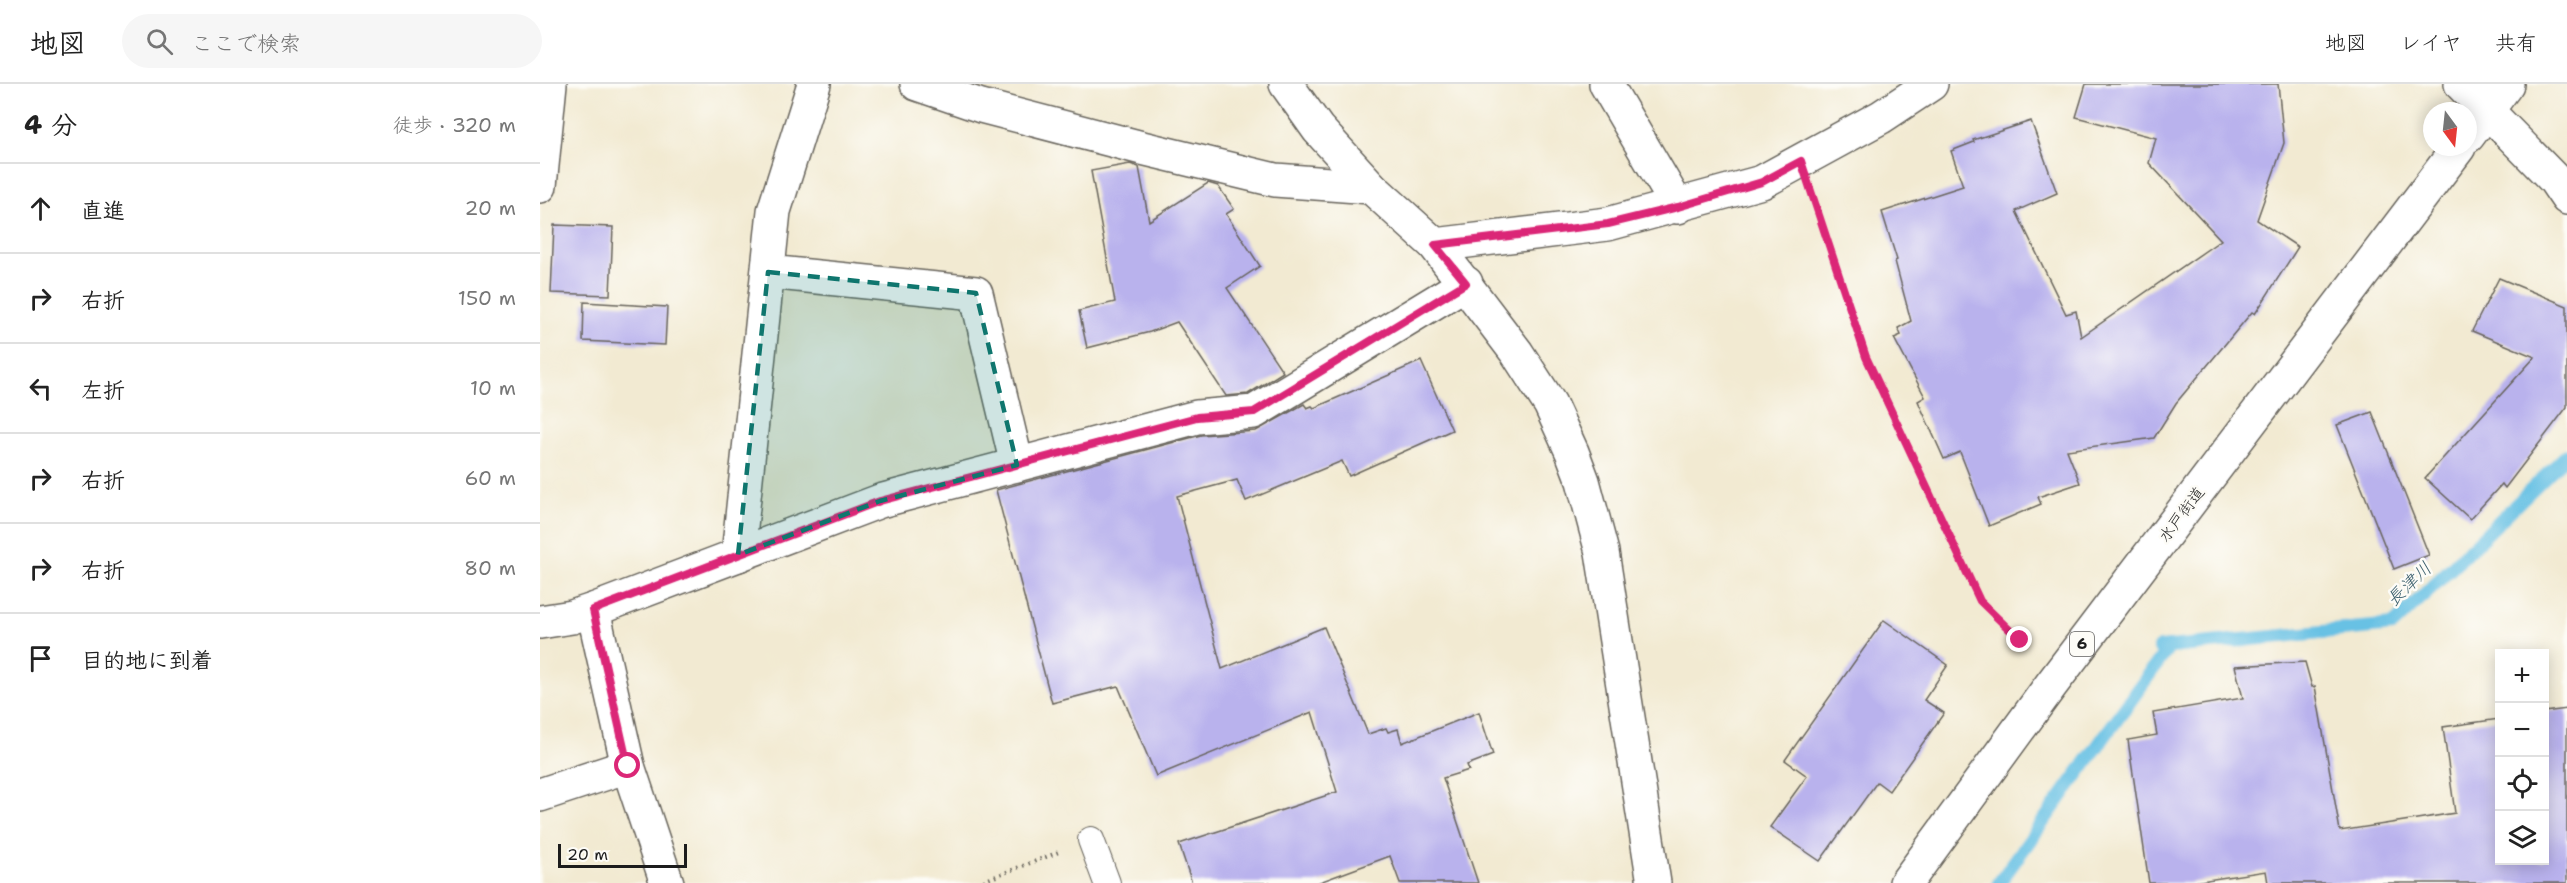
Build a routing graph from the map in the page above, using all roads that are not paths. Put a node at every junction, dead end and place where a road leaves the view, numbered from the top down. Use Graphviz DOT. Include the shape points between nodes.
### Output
graph roads {
  1 [pos="550,84"];
  2 [pos="814,84"];
  3 [pos="916,84"];
  4 [pos="1286,84"];
  5 [pos="1606,84"];
  6 [pos="1931,84"];
  7 [pos="2461,84"];
  8 [pos="2506,84"];
  9 [pos="2487,110"];
  10 [pos="2477,123"];
  11 [pos="2452,156"];
  12 [pos="540,186"];
  13 [pos="1371,187"];
  14 [pos="2567,198"];
  15 [pos="1678,207"];
  16 [pos="1435,245"];
  17 [pos="768,272"];
  18 [pos="1466,283"];
  19 [pos="1017,465"];
  20 [pos="738,555"];
  21 [pos="593,610"];
  22 [pos="540,622"];
  23 [pos="628,766"];
  24 [pos="540,795"];
  25 [pos="1091,840"];
  26 [pos="667,883"];
  27 [pos="1107,883"];
  28 [pos="1654,883"];
  29 [pos="1906,883"];
  1 -- 12 [label="main road"];
  2 -- 17 [label="main road" via="774,211"];
  3 -- 13 [label="main road" via="1004,112 1275,180"];
  4 -- 13 [label="main road" via="1318,129"];
  5 -- 15 [label="main road"];
  6 -- 15 [label="main road" via="1881,117 1762,182"];
  7 -- 9 [label="main road"];
  8 -- 9 [label="main road"];
  9 -- 10 [label="main road"];
  9 -- 14 [label="main road" via="2554,179"];
  11 -- 29 [label="main road, 水戸街道 / 6"];
  13 -- 16 [label="main road"];
  15 -- 16 [label="main road" via="1608,224"];
  16 -- 18 [label="main road"];
  17 -- 19 [label="main road" via="976,293"];
  17 -- 20 [label="main road"];
  18 -- 19 [label="main road" via="1254,412 1197,417"];
  18 -- 28 [label="main road" via="1550,404 1582,481 1602,552"];
  19 -- 20 [label="main road" via="880,501"];
  20 -- 21 [label="main road"];
  21 -- 22 [label="main road"];
  21 -- 23 [label="main road"];
  23 -- 24 [label="main road"];
  23 -- 26 [label="main road"];
  25 -- 27 [label="lane"];
}
